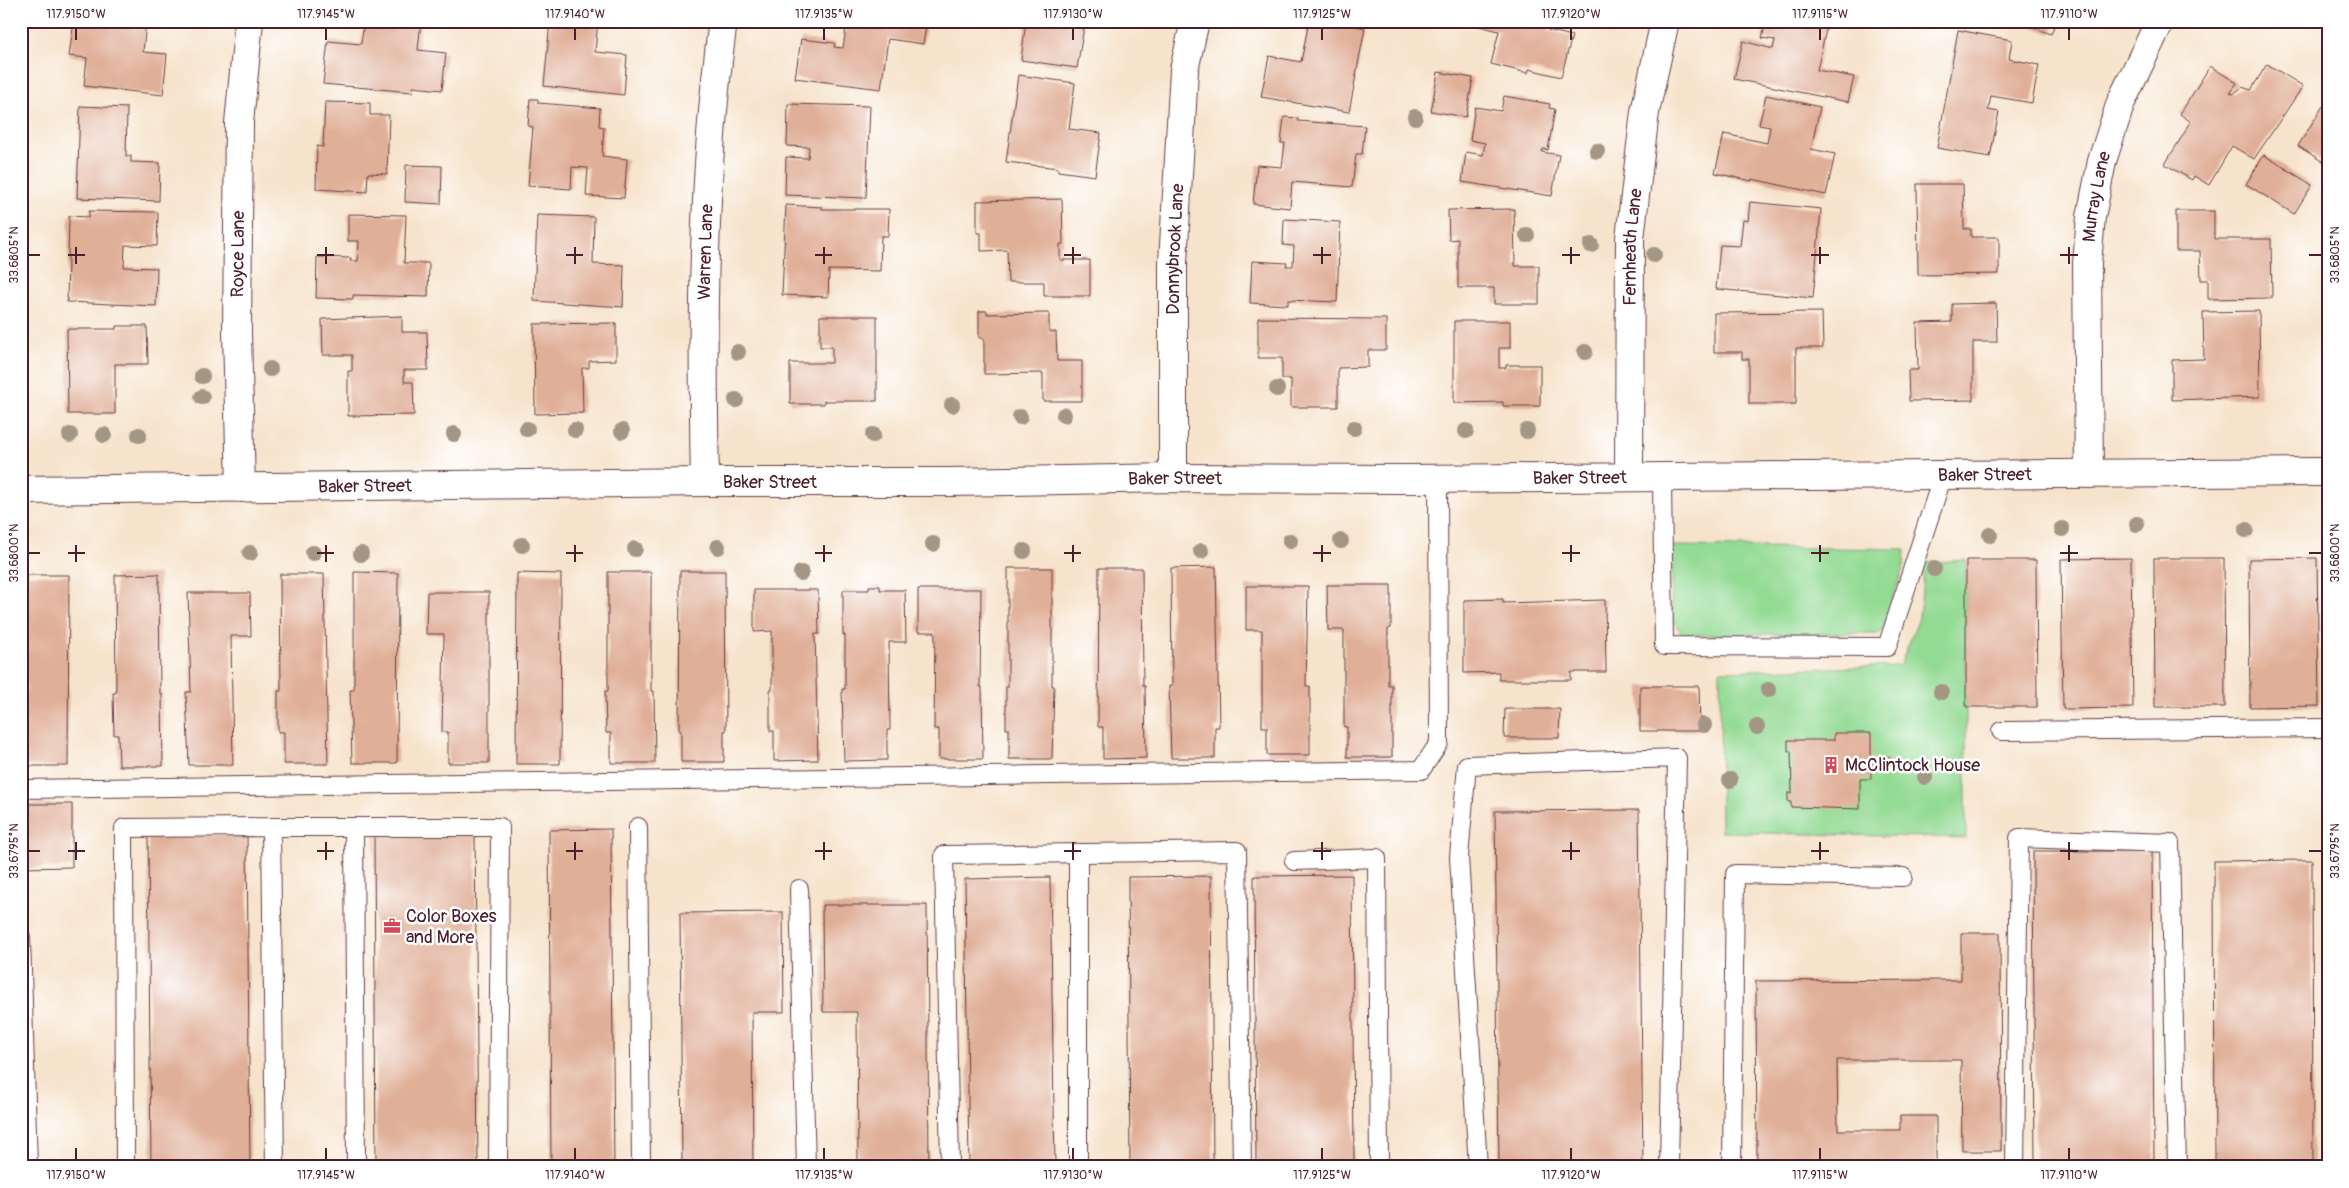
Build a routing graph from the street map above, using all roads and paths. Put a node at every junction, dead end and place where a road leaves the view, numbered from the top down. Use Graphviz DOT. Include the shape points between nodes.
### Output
graph roads {
  1 [pos="249,21"];
  2 [pos="723,21"];
  3 [pos="1195,21"];
  4 [pos="1665,21"];
  5 [pos="2160,21"];
  6 [pos="2328,472"];
  7 [pos="2089,474"];
  8 [pos="1942,475"];
  9 [pos="1629,477"];
  10 [pos="1662,477"];
  11 [pos="1173,478"];
  12 [pos="1438,479"];
  13 [pos="705,482"];
  14 [pos="241,488"];
  15 [pos="21,490"];
  16 [pos="2328,728"];
  17 [pos="2001,731"];
  18 [pos="21,789"];
  19 [pos="271,827"];
  20 [pos="354,827"];
  21 [pos="638,827"];
  22 [pos="1078,853"];
  23 [pos="1294,861"];
  24 [pos="1903,877"];
  25 [pos="799,889"];
  26 [pos="21,936"];
  27 [pos="28,1167"];
  28 [pos="125,1167"];
  29 [pos="275,1167"];
  30 [pos="356,1167"];
  31 [pos="498,1167"];
  32 [pos="641,1167"];
  33 [pos="806,1167"];
  34 [pos="950,1167"];
  35 [pos="1078,1167"];
  36 [pos="1242,1167"];
  37 [pos="1378,1167"];
  38 [pos="1478,1167"];
  39 [pos="1668,1167"];
  40 [pos="1732,1167"];
  41 [pos="2015,1167"];
  42 [pos="2177,1167"];
  1 -- 14 [label="main road, Royce Lane" via="239,123 237,332"];
  2 -- 13 [label="main road, Warren Lane" via="705,238"];
  3 -- 11 [label="main road, Donnybrook Lane" via="1184,70 1173,262"];
  4 -- 9 [label="main road, Fernheath Lane" via="1645,112 1630,238"];
  5 -- 7 [label="main road, Murray Lane" via="2121,102 2102,161 2092,217 2088,263"];
  6 -- 7 [label="main road, Baker Street"];
  7 -- 8 [label="main road, Baker Street"];
  8 -- 10 [label="main road, Baker Street"];
  8 -- 10 [label="lane" via="1887,647 1664,646"];
  9 -- 10 [label="main road, Baker Street"];
  9 -- 12 [label="main road, Baker Street"];
  11 -- 12 [label="main road, Baker Street"];
  11 -- 13 [label="main road, Baker Street"];
  12 -- 18 [label="lane" via="1439,743 1421,770"];
  13 -- 14 [label="main road, Baker Street"];
  14 -- 15 [label="main road, Baker Street"];
  16 -- 17 [label="lane"];
  19 -- 20 [label="lane"];
  19 -- 28 [label="lane" via="124,828"];
  19 -- 29 [label="lane"];
  20 -- 30 [label="lane"];
  20 -- 31 [label="lane" via="500,827"];
  21 -- 32 [label="lane"];
  22 -- 34 [label="lane" via="944,855"];
  22 -- 35 [label="lane"];
  22 -- 36 [label="lane" via="1237,851"];
  23 -- 37 [label="lane" via="1377,858"];
  24 -- 40 [label="lane" via="1735,874"];
  25 -- 33 [label="lane"];
  26 -- 27 [label="lane"];
  38 -- 39 [label="lane" via="1459,857 1467,765 1677,758"];
  41 -- 42 [label="lane" via="2019,838 2170,843"];
}
